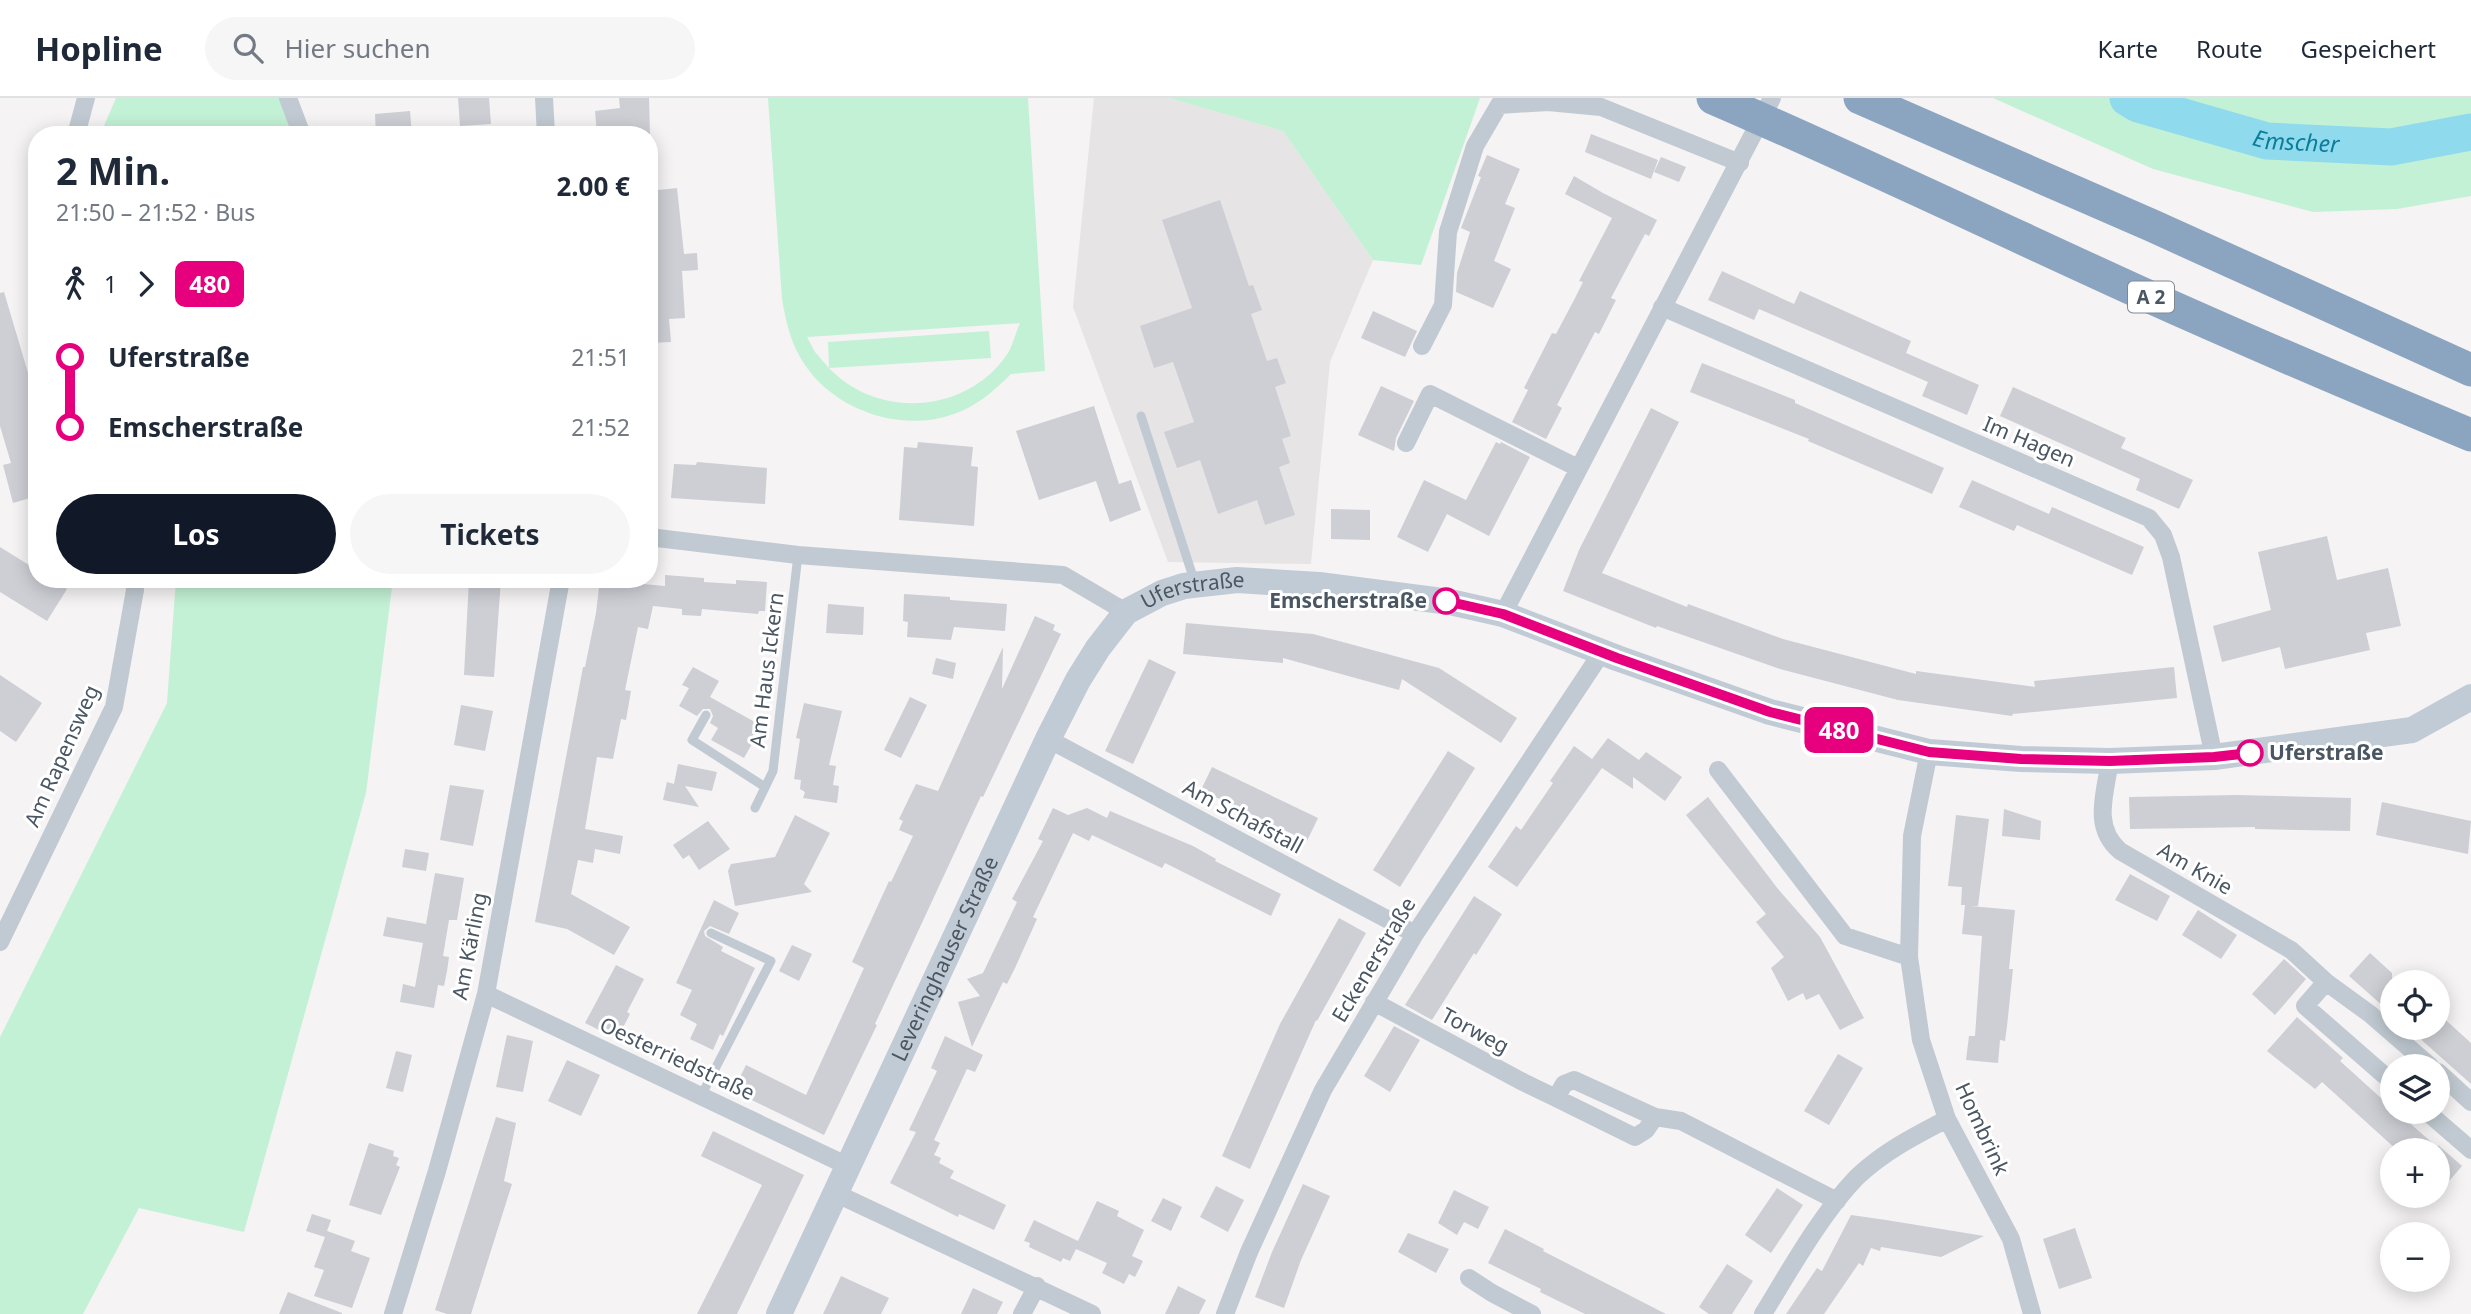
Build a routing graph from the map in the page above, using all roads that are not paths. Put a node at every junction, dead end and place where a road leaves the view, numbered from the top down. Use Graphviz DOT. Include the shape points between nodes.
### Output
graph roads {
  1 [pos="86,98"];
  2 [pos="288,98"];
  3 [pos="544,98"];
  4 [pos="1713,98"];
  5 [pos="1772,98"];
  6 [pos="1860,98"];
  7 [pos="78,126"];
  8 [pos="299,126"];
  9 [pos="546,126"];
  10 [pos="1740,163"];
  11 [pos="1662,307"];
  12 [pos="1422,346"];
  13 [pos="2471,370"];
  14 [pos="1141,416"];
  15 [pos="2471,435"];
  16 [pos="1406,443"];
  17 [pos="1578,468"];
  18 [pos="658,538"];
  19 [pos="798,555"];
  20 [pos="1195,585"];
  21 [pos="135,588"];
  22 [pos="559,588"];
  23 [pos="1126,612"];
  24 [pos="1503,614"];
  25 [pos="1602,652"];
  26 [pos="2471,697"];
  27 [pos="706,715"];
  28 [pos="1048,739"];
  29 [pos="1929,752"];
  30 [pos="2214,757"];
  31 [pos="2110,761"];
  32 [pos="1718,770"];
  33 [pos="765,787"];
  34 [pos="755,808"];
  35 [pos="711,933"];
  36 [pos="1415,934"];
  37 [pos="0,942"];
  38 [pos="1909,957"];
  39 [pos="2326,982"];
  40 [pos="486,994"];
  41 [pos="1374,1002"];
  42 [pos="2416,1054"];
  43 [pos="2380,1072"];
  44 [pos="2450,1083"];
  45 [pos="701,1096"];
  46 [pos="1556,1098"];
  47 [pos="2471,1102"];
  48 [pos="1655,1117"];
  49 [pos="1947,1119"];
  50 [pos="2441,1124"];
  51 [pos="2471,1150"];
  52 [pos="848,1166"];
  53 [pos="835,1193"];
  54 [pos="1837,1201"];
  55 [pos="1469,1278"];
  56 [pos="1037,1286"];
  57 [pos="393,1314"];
  58 [pos="779,1314"];
  59 [pos="1021,1314"];
  60 [pos="1092,1314"];
  61 [pos="1225,1314"];
  62 [pos="1532,1314"];
  63 [pos="1763,1314"];
  64 [pos="2032,1314"];
  1 -- 7 [label="street"];
  2 -- 8 [label="street"];
  3 -- 9 [label="street"];
  4 -- 15 [label="highway, A 2" via="2140,293"];
  5 -- 10 [label="street"];
  6 -- 13 [label="highway"];
  10 -- 11 [label="street"];
  10 -- 12 [label="street" via="1601,107 1548,102 1499,105 1475,146 1448,232 1443,305"];
  11 -- 17 [label="street"];
  11 -- 30 [label="street, Im Hagen" via="2149,518 2163,535 2171,557"];
  14 -- 20 [label="lane"];
  16 -- 17 [label="street" via="1430,394"];
  17 -- 24 [label="street"];
  18 -- 19 [label="street, Uferstraße"];
  19 -- 23 [label="street, Uferstraße" via="1063,575"];
  19 -- 33 [label="lane, Am Haus Ickern" via="773,771"];
  20 -- 23 [label="main road, Uferstraße" via="1162,593"];
  20 -- 24 [label="main road, Uferstraße" via="1237,580 1319,585 1450,601"];
  21 -- 37 [label="street, Am Rapensweg" via="114,707"];
  22 -- 40 [label="street, Am Kärling"];
  23 -- 28 [label="main road, Leveringhauser Straße" via="1098,648"];
  24 -- 25 [label="main road, Uferstraße"];
  25 -- 29 [label="main road, Uferstraße" via="1770,712"];
  25 -- 36 [label="street, Eckenerstraße"];
  26 -- 30 [label="main road, Uferstraße" via="2412,730"];
  27 -- 33 [label="lane, Am Haus Ickern" via="692,740"];
  28 -- 36 [label="street, Am Schafstall"];
  28 -- 52 [label="main road, Leveringhauser Straße"];
  29 -- 31 [label="main road, Uferstraße"];
  29 -- 38 [label="street, Hombrink" via="1912,836"];
  30 -- 31 [label="main road, Uferstraße"];
  31 -- 39 [label="street, Am Knie" via="2102,815 2109,842 2291,950"];
  32 -- 38 [label="street" via="1845,936"];
  33 -- 34 [label="lane, Am Haus Ickern"];
  35 -- 45 [label="lane" via="771,961"];
  36 -- 41 [label="street, Eckenerstraße"];
  38 -- 49 [label="street, Hombrink" via="1921,1040"];
  39 -- 42 [label="street, Am Knie"];
  39 -- 43 [label="street" via="2305,1006"];
  40 -- 45 [label="street, Oesterriedstraße"];
  40 -- 57 [label="street, Am Kärling"];
  41 -- 46 [label="street, Torweg"];
  41 -- 61 [label="street, Eckenerstraße" via="1323,1090"];
  44 -- 47 [label="street"];
  45 -- 52 [label="street, Oesterriedstraße"];
  46 -- 48 [label="street" via="1564,1084 1574,1080"];
  46 -- 48 [label="street, Torweg" via="1635,1137"];
  48 -- 54 [label="street" via="1681,1121"];
  49 -- 54 [label="street" via="1896,1147 1858,1176"];
  49 -- 64 [label="street, Hombrink" via="2011,1239"];
  50 -- 51 [label="street"];
  52 -- 53 [label="main road, Leveringhauser Straße"];
  53 -- 56 [label="street"];
  53 -- 58 [label="main road, Leveringhauser Straße"];
  54 -- 63 [label="street"];
  55 -- 62 [label="street"];
  56 -- 59 [label="street"];
  56 -- 60 [label="street"];
}
